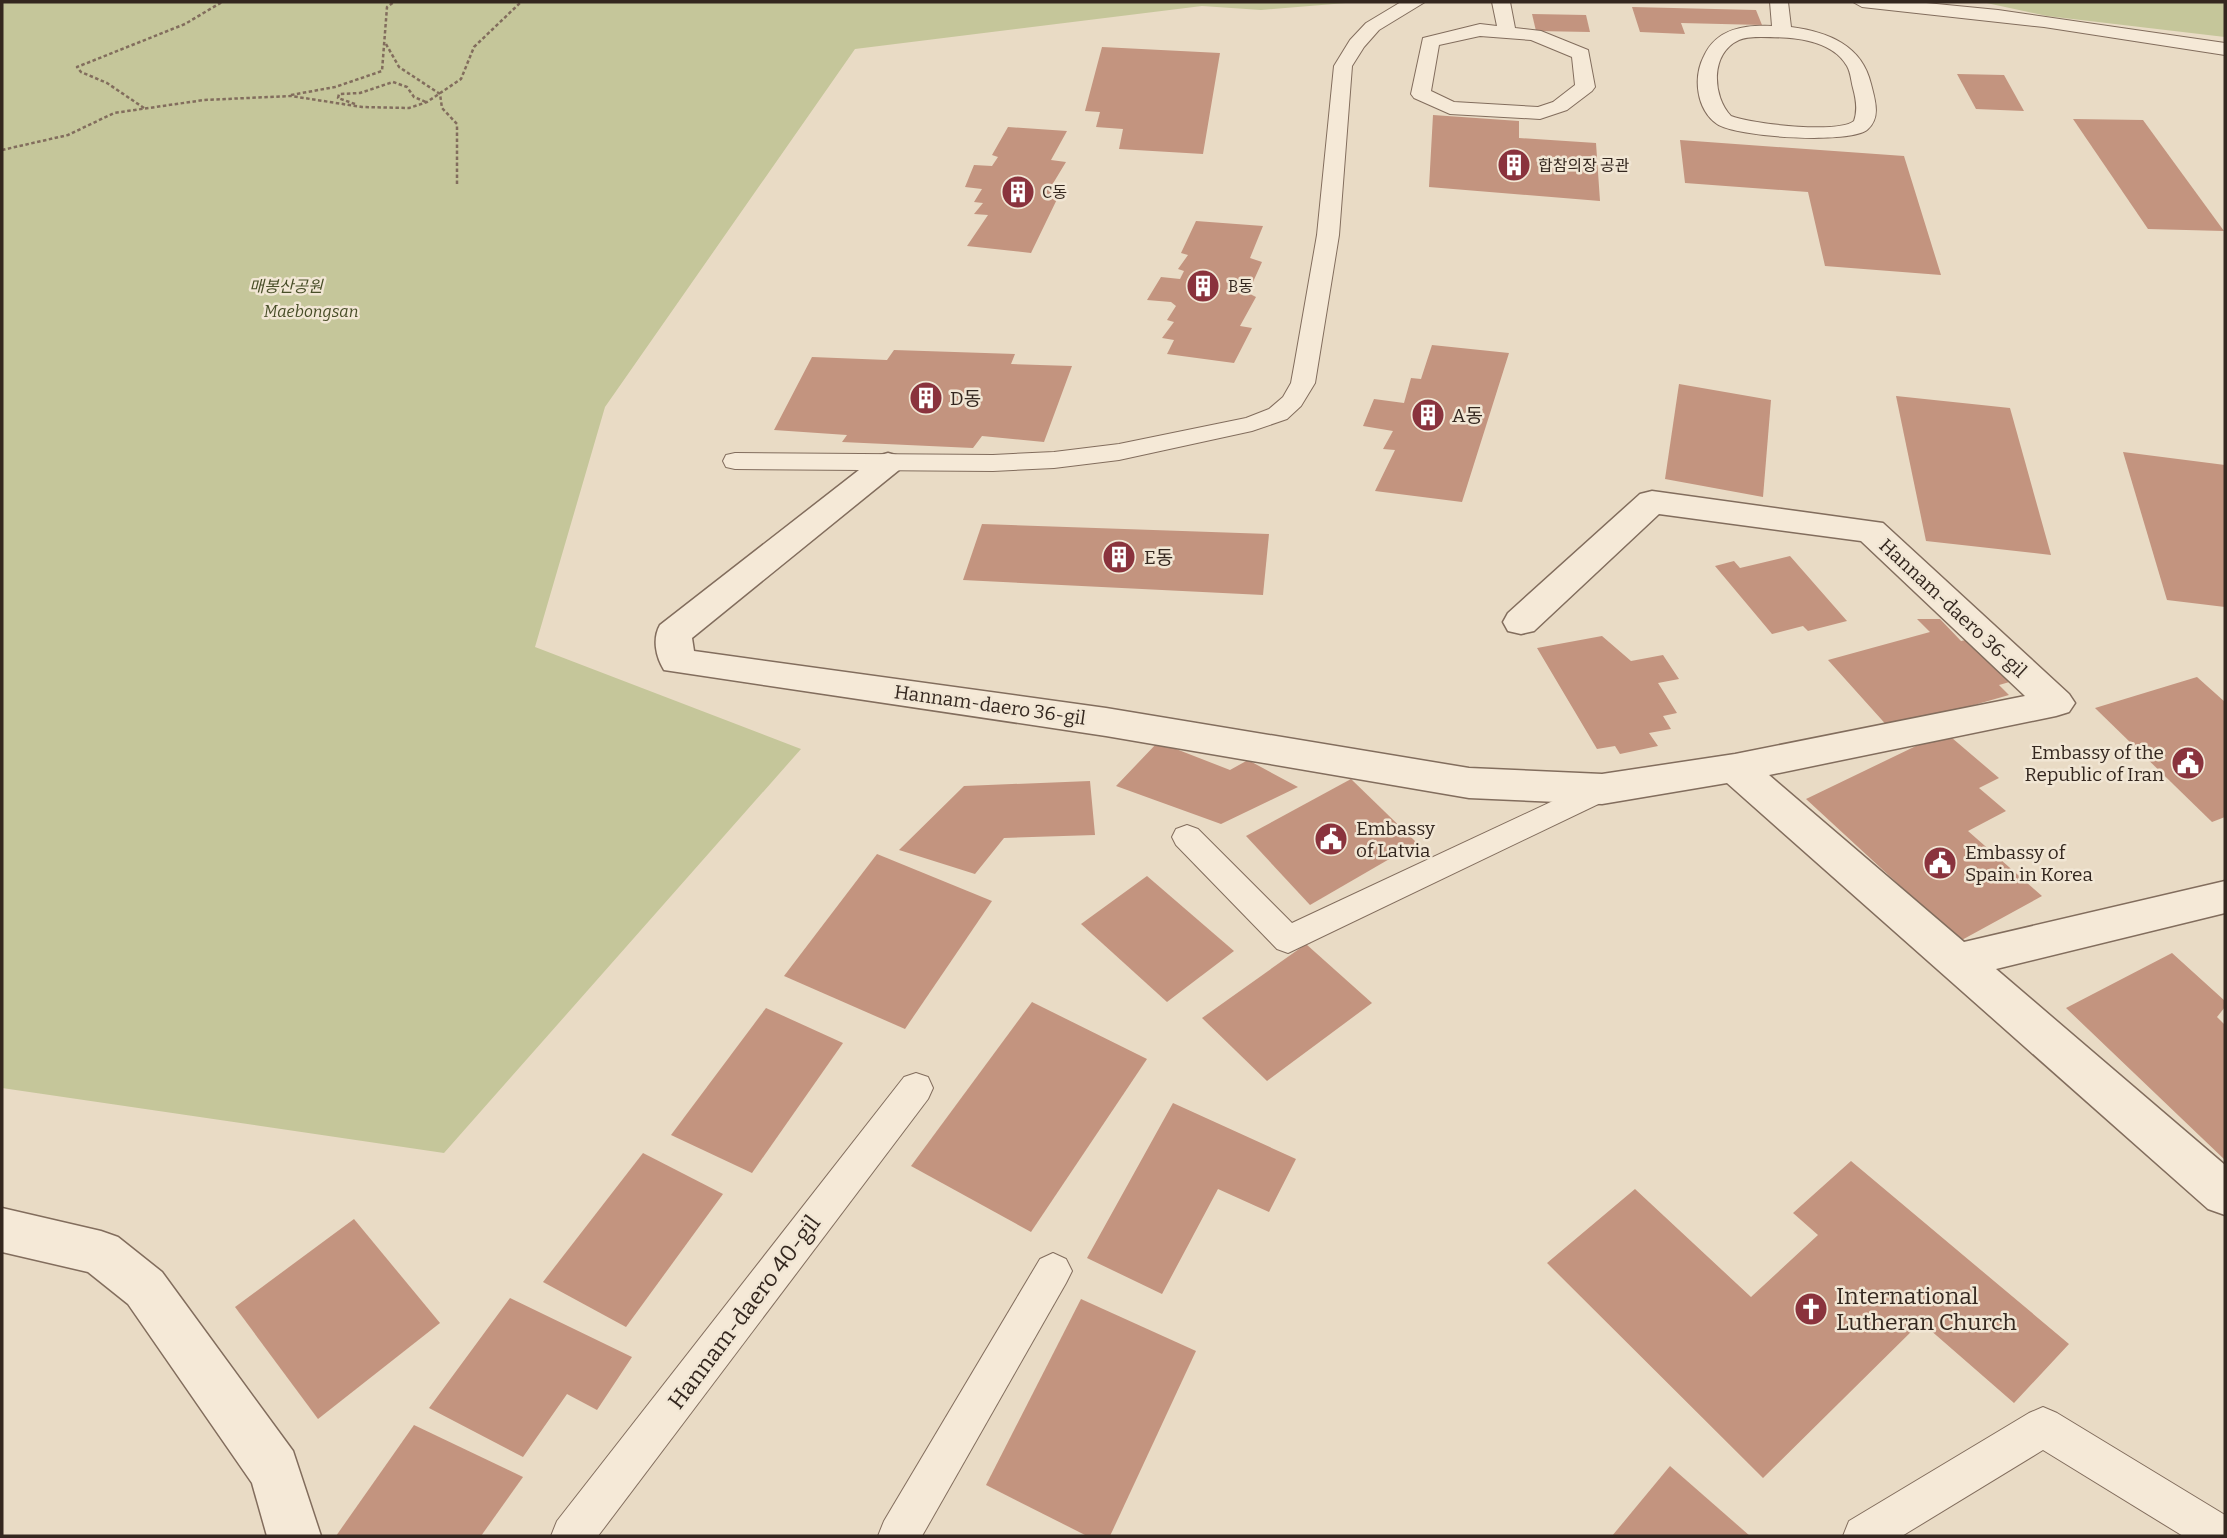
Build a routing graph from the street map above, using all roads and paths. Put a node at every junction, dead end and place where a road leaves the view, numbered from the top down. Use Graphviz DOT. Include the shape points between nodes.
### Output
graph roads {
  1 [pos="222,2"];
  2 [pos="394,2"];
  3 [pos="521,2"];
  4 [pos="1416,2"];
  5 [pos="1501,2"];
  6 [pos="1779,2"];
  7 [pos="1862,2"];
  8 [pos="1917,4"];
  9 [pos="1782,31"];
  10 [pos="1507,33"];
  11 [pos="386,44"];
  12 [pos="2225,49"];
  13 [pos="440,94"];
  14 [pos="286,97"];
  15 [pos="426,102"];
  16 [pos="362,107"];
  17 [pos="144,108"];
  18 [pos="2,150"];
  19 [pos="457,186"];
  20 [pos="735,461"];
  21 [pos="887,463"];
  22 [pos="1521,622"];
  23 [pos="1735,768"];
  24 [pos="1602,789"];
  25 [pos="1187,837"];
  26 [pos="2225,897"];
  27 [pos="1958,961"];
  28 [pos="916,1088"];
  29 [pos="2225,1194"];
  30 [pos="2,1230"];
  31 [pos="1053,1271"];
  32 [pos="294,1536"];
  33 [pos="572,1536"];
  34 [pos="899,1536"];
  35 [pos="1864,1536"];
  36 [pos="2221,1536"];
  1 -- 17 [label="path" via="185,24 77,67"];
  2 -- 11 [label="path" via="387,7"];
  3 -- 13 [label="path" via="474,47 461,79"];
  4 -- 21 [label="lane" via="1380,18 1354,44 1343,66 1328,235 1303,383 1278,414 1252,424 1119,452 993,463"];
  5 -- 10 [label="lane"];
  6 -- 9 [label="lane"];
  7 -- 8 [label="lane"];
  8 -- 12 [label="lane"];
  9 -- 9 [label="lane" via="1743,33 1720,44 1707,70 1709,97 1717,112 1733,125 1744,127 1842,132 1859,127 1867,111 1853,60 1819,39"];
  10 -- 10 [label="lane" via="1480,30 1430,43 1421,94 1450,108 1540,113 1560,106 1584,87 1581,54 1534,35"];
  11 -- 13 [label="path" via="399,67"];
  11 -- 14 [label="path" via="382,71"];
  13 -- 15 [label="path"];
  13 -- 19 [label="path" via="442,108 457,124"];
  14 -- 16 [label="path"];
  14 -- 17 [label="path"];
  15 -- 16 [label="path" via="409,108"];
  15 -- 16 [label="path" via="393,82 360,93 339,94 338,98"];
  17 -- 18 [label="path" via="114,113 68,135"];
  20 -- 21 [label="lane"];
  21 -- 24 [label="street, Hannam-daero 36-gil" via="673,635 677,661 1107,722 1469,783"];
  22 -- 23 [label="street, Hannam-daero 36-gil" via="1652,502 1871,531 2056,703"];
  23 -- 24 [label="street, Hannam-daero 36-gil"];
  23 -- 27 [label="street"];
  24 -- 25 [label="lane, Hannam-daero 36-gil" via="1288,940"];
  26 -- 27 [label="street"];
  27 -- 29 [label="street"];
  28 -- 33 [label="lane, Hannam-daero 40-gil"];
  30 -- 32 [label="street" via="102,1254 145,1288 274,1471"];
  31 -- 34 [label="lane"];
  35 -- 36 [label="lane" via="2043,1427"];
}
